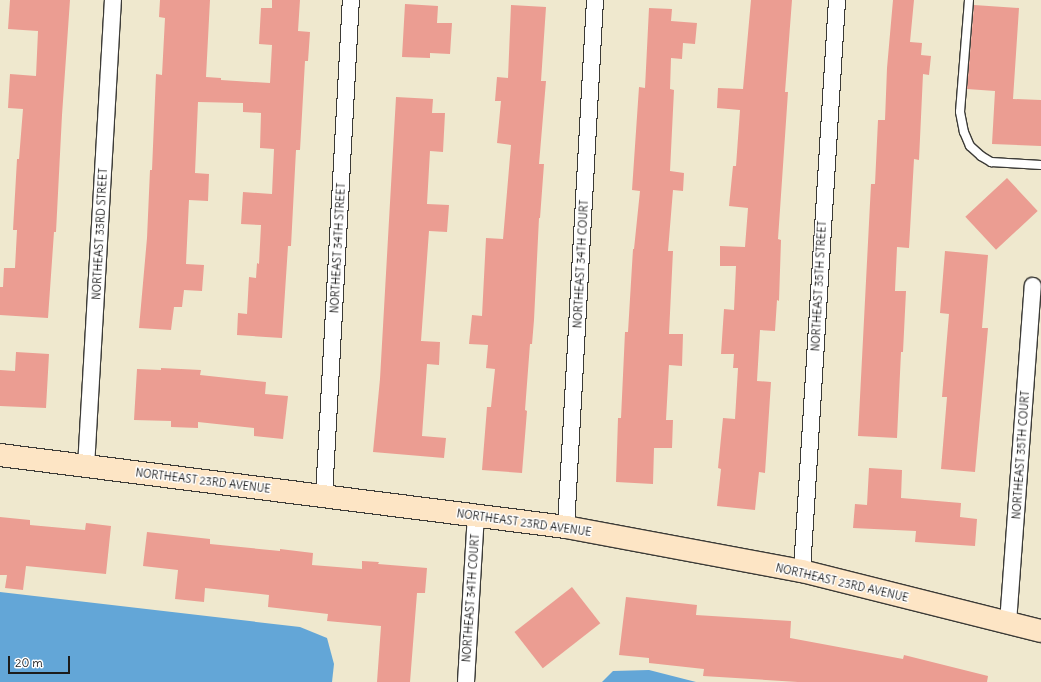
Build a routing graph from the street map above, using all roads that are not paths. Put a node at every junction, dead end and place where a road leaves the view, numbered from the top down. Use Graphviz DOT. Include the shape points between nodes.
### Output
graph roads {
  1 [pos="113,0"];
  2 [pos="351,0"];
  3 [pos="595,0"];
  4 [pos="836,0"];
  5 [pos="969,0"];
  6 [pos="1041,165"];
  7 [pos="1034,286"];
  8 [pos="0,455"];
  9 [pos="86,467"];
  10 [pos="324,496"];
  11 [pos="476,515"];
  12 [pos="566,527"];
  13 [pos="802,571"];
  14 [pos="1008,623"];
  15 [pos="1041,631"];
  16 [pos="466,682"];
  1 -- 9 [label="street, NORTHEAST 33RD STREET"];
  2 -- 10 [label="street, NORTHEAST 34TH STREET"];
  3 -- 12 [label="street, NORTHEAST 34TH COURT"];
  4 -- 13 [label="street, NORTHEAST 35TH STREET"];
  5 -- 6 [label="lane" via="960,112 970,146 991,162"];
  7 -- 14 [label="street, NORTHEAST 35TH COURT"];
  8 -- 9 [label="street, NORTHEAST 23RD AVENUE"];
  9 -- 10 [label="street, NORTHEAST 23RD AVENUE"];
  10 -- 11 [label="street, NORTHEAST 23RD AVENUE"];
  11 -- 12 [label="street, NORTHEAST 23RD AVENUE"];
  11 -- 16 [label="street, NORTHEAST 34TH COURT"];
  12 -- 13 [label="street, NORTHEAST 23RD AVENUE"];
  13 -- 14 [label="street, NORTHEAST 23RD AVENUE"];
  14 -- 15 [label="street, NORTHEAST 23RD AVENUE"];
}
